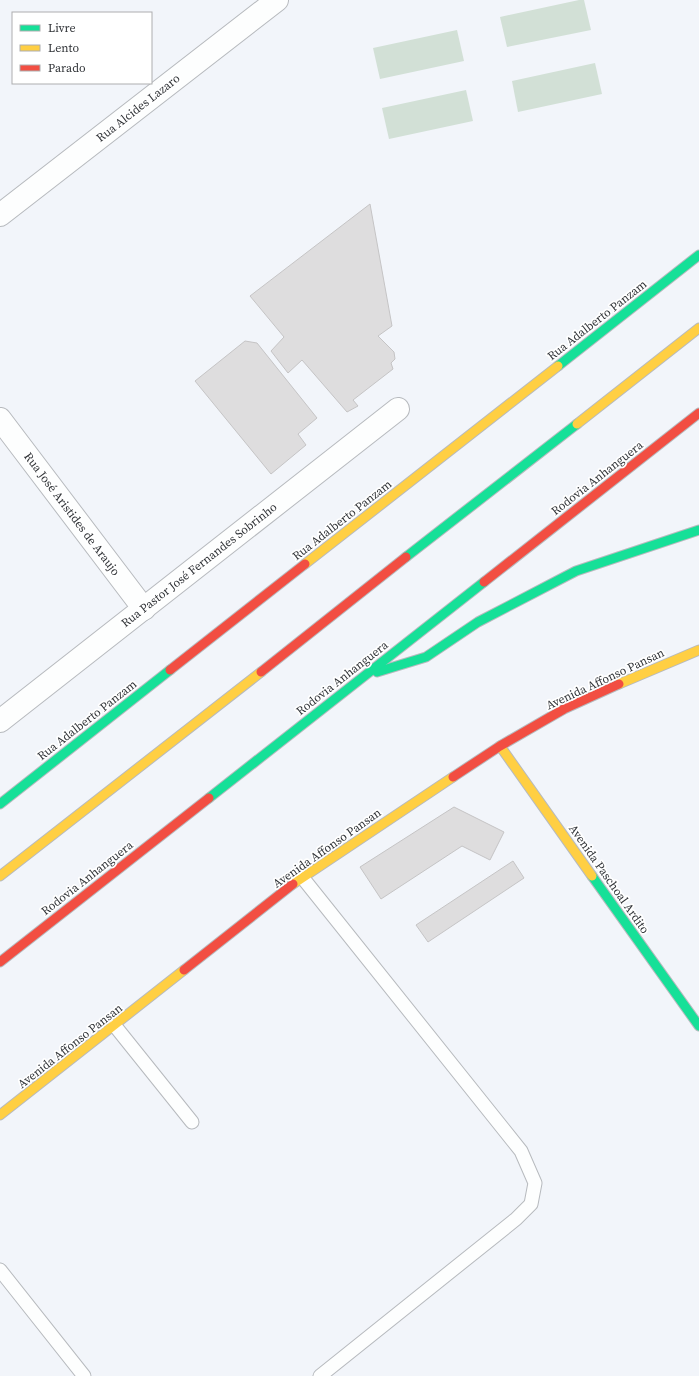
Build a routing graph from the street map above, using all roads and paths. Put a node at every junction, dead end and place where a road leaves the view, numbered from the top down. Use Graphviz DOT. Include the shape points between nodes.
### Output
graph roads {
  1 [pos="276,0"];
  2 [pos="0,215"];
  3 [pos="699,256"];
  4 [pos="699,328"];
  5 [pos="398,409"];
  6 [pos="699,413"];
  7 [pos="0,419"];
  8 [pos="699,530"];
  9 [pos="144,609"];
  10 [pos="699,650"];
  11 [pos="366,675"];
  12 [pos="0,722"];
  13 [pos="500,746"];
  14 [pos="0,804"];
  15 [pos="0,876"];
  16 [pos="302,877"];
  17 [pos="0,962"];
  18 [pos="115,1026"];
  19 [pos="699,1026"];
  20 [pos="0,1115"];
  21 [pos="192,1122"];
  22 [pos="0,1270"];
  23 [pos="84,1376"];
  24 [pos="320,1376"];
  1 -- 2 [label="street, Rua Alcides Lazaro"];
  3 -- 14 [label="main road, Rua Adalberto Panzam"];
  4 -- 15 [label="main road"];
  5 -- 9 [label="street, Rua Pastor José Fernandes Sobrinho"];
  6 -- 11 [label="main road, Rodovia Anhanguera"];
  7 -- 9 [label="street, Rua José Aristides de Araujo"];
  8 -- 11 [label="main road" via="576,570 478,622 426,657"];
  9 -- 12 [label="street, Rua Pastor José Fernandes Sobrinho"];
  10 -- 13 [label="main road, Avenida Affonso Pansan" via="564,709"];
  11 -- 17 [label="main road, Rodovia Anhanguera"];
  13 -- 16 [label="main road, Avenida Affonso Pansan"];
  13 -- 19 [label="main road, Avenida Paschoal Ardito"];
  16 -- 18 [label="main road, Avenida Affonso Pansan"];
  16 -- 24 [label="lane" via="520,1151 535,1183 531,1204 516,1219"];
  18 -- 20 [label="main road, Avenida Affonso Pansan"];
  18 -- 21 [label="lane"];
  22 -- 23 [label="lane"];
}
